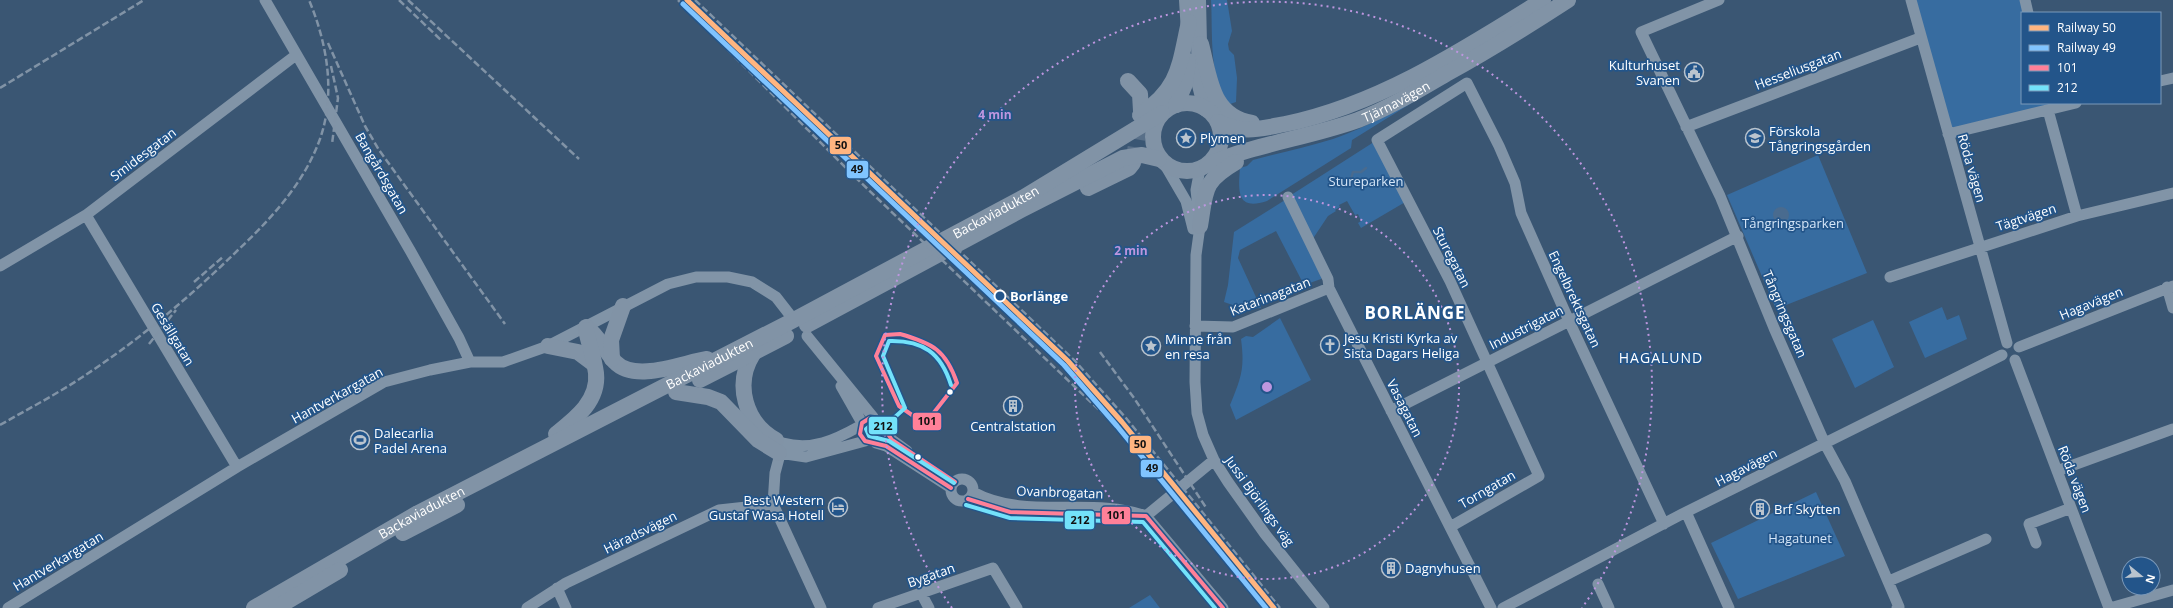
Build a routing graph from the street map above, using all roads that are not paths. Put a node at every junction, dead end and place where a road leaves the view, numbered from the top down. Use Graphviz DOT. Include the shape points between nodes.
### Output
graph roads {
  1 [pos="265,0"];
  2 [pos="1187,0"];
  3 [pos="1198,0"];
  4 [pos="1543,0"];
  5 [pos="1568,0"];
  6 [pos="1719,0"];
  7 [pos="1911,0"];
  8 [pos="2024,0"];
  9 [pos="2028,12"];
  10 [pos="1189,22"];
  11 [pos="1920,38"];
  12 [pos="1201,44"];
  13 [pos="296,55"];
  14 [pos="2173,78"];
  15 [pos="1128,81"];
  16 [pos="2161,81"];
  17 [pos="1467,83"];
  18 [pos="2070,104"];
  19 [pos="2051,107"];
  20 [pos="1169,109"];
  21 [pos="1206,109"];
  22 [pos="1141,111"];
  23 [pos="1218,122"];
  24 [pos="1280,125"];
  25 [pos="1686,127"];
  26 [pos="1948,134"];
  27 [pos="1377,140"];
  28 [pos="1277,142"];
  29 [pos="1162,162"];
  30 [pos="1133,163"];
  31 [pos="1204,167"];
  32 [pos="2173,193"];
  33 [pos="1288,197"];
  34 [pos="86,215"];
  35 [pos="2077,216"];
  36 [pos="986,223"];
  37 [pos="1200,226"];
  38 [pos="1738,236"];
  39 [pos="1980,246"];
  40 [pos="1196,255"];
  41 [pos="0,266"];
  42 [pos="1890,277"];
  43 [pos="877,282"];
  44 [pos="2170,287"];
  45 [pos="1330,288"];
  46 [pos="623,306"];
  47 [pos="2173,308"];
  48 [pos="790,315"];
  49 [pos="1569,321"];
  50 [pos="1195,326"];
  51 [pos="586,327"];
  52 [pos="807,336"];
  53 [pos="2007,343"];
  54 [pos="548,346"];
  55 [pos="2019,347"];
  56 [pos="817,348"];
  57 [pos="753,354"];
  58 [pos="2002,354"];
  59 [pos="724,356"];
  60 [pos="612,359"];
  61 [pos="2014,360"];
  62 [pos="470,362"];
  63 [pos="1487,362"];
  64 [pos="594,364"];
  65 [pos="676,392"];
  66 [pos="851,403"];
  67 [pos="1391,411"];
  68 [pos="873,417"];
  69 [pos="861,424"];
  70 [pos="2173,430"];
  71 [pos="886,432"];
  72 [pos="840,437"];
  73 [pos="865,441"];
  74 [pos="876,443"];
  75 [pos="1825,444"];
  76 [pos="781,448"];
  77 [pos="532,453"];
  78 [pos="1214,460"];
  79 [pos="237,467"];
  80 [pos="2057,471"];
  81 [pos="1539,476"];
  82 [pos="953,485"];
  83 [pos="970,496"];
  84 [pos="773,504"];
  85 [pos="2071,508"];
  86 [pos="1686,512"];
  87 [pos="1150,513"];
  88 [pos="1664,524"];
  89 [pos="1450,527"];
  90 [pos="1986,539"];
  91 [pos="2036,543"];
  92 [pos="1889,580"];
  93 [pos="1598,584"];
  94 [pos="557,588"];
  95 [pos="2173,590"];
  96 [pos="922,592"];
  97 [pos="1898,607"];
  98 [pos="8,608"];
  99 [pos="254,608"];
  100 [pos="276,608"];
  101 [pos="527,608"];
  102 [pos="566,608"];
  103 [pos="821,608"];
  104 [pos="878,608"];
  105 [pos="929,608"];
  106 [pos="1017,608"];
  107 [pos="1223,608"];
  108 [pos="1324,608"];
  109 [pos="1491,608"];
  110 [pos="1503,608"];
  111 [pos="1609,608"];
  112 [pos="1730,608"];
  113 [pos="2110,608"];
  1 -- 13 [label="street, Bangårdsgatan"];
  2 -- 10 [label="highway"];
  3 -- 12 [label="highway"];
  4 -- 24 [label="highway, Tjärnavägen" via="1482,38 1371,98 1335,112"];
  5 -- 28 [label="highway, Tjärnavägen" via="1491,50 1409,96 1357,120 1310,135"];
  6 -- 25 [label="street, Tångringsgatan" via="1641,32"];
  7 -- 11 [label="street, Röda vägen"];
  8 -- 9 [label="street"];
  10 -- 20 [label="highway" via="1187,76 1183,92"];
  10 -- 36 [label="highway" via="1175,79 1160,101"];
  11 -- 25 [label="street, Hesseliusgatan"];
  11 -- 26 [label="street, Röda vägen"];
  12 -- 21 [label="highway" via="1200,85"];
  12 -- 24 [label="highway" via="1214,94 1222,108 1232,117 1246,122"];
  13 -- 34 [label="street, Smidesgatan"];
  13 -- 62 [label="street, Bangårdsgatan" via="411,252"];
  14 -- 16 [label="street"];
  15 -- 22 [label="highway" via="1140,94"];
  17 -- 27 [label="street, Tjärnavägen"];
  17 -- 49 [label="street, Engelbrektsgatan" via="1515,183 1521,213"];
  18 -- 19 [label="street"];
  19 -- 26 [label="street"];
  19 -- 35 [label="street"];
  20 -- 21 [label="highway" via="1188,103"];
  20 -- 29 [label="highway" via="1153,130 1154,150"];
  20 -- 36 [label="highway, Backaviadukten"];
  21 -- 23 [label="highway"];
  23 -- 24 [label="highway, Tjärnavägen" via="1243,130"];
  23 -- 31 [label="highway" via="1220,146 1213,160"];
  25 -- 38 [label="street, Tångringsgatan"];
  26 -- 39 [label="street, Röda vägen"];
  27 -- 63 [label="street, Sturegatan" via="1450,282"];
  28 -- 31 [label="highway, Tjärnavägen" via="1238,152"];
  28 -- 37 [label="highway" via="1213,177 1206,190"];
  29 -- 31 [label="highway" via="1182,172"];
  29 -- 36 [label="highway, Backaviadukten" via="1142,155 1123,158"];
  29 -- 40 [label="street, Jussi Björlings väg" via="1178,186 1190,214"];
  30 -- 36 [label="highway" via="1125,170 1038,212"];
  31 -- 37 [label="street, Jussi Björlings väg" via="1196,190"];
  32 -- 35 [label="street, Tägtvägen"];
  33 -- 45 [label="street, Vasagatan"];
  34 -- 41 [label="street, Smidesgatan"];
  34 -- 79 [label="street, Gesällgatan"];
  35 -- 39 [label="street, Tägtvägen"];
  36 -- 43 [label="highway, Backaviadukten"];
  37 -- 40 [label="street, Jussi Björlings väg"];
  38 -- 49 [label="street, Industrigatan"];
  38 -- 75 [label="street, Tångringsgatan" via="1774,328"];
  39 -- 42 [label="street, Tägtvägen"];
  39 -- 53 [label="street, Röda vägen"];
  40 -- 50 [label="street, Jussi Björlings väg"];
  43 -- 57 [label="highway, Backaviadukten"];
  43 -- 59 [label="highway, Backaviadukten"];
  44 -- 47 [label="street"];
  44 -- 55 [label="street, Hagavägen"];
  45 -- 50 [label="street, Katarinagatan" via="1233,327"];
  45 -- 67 [label="street, Vasagatan"];
  46 -- 48 [label="street, Hantverkargatan" via="682,279 728,277 752,282 764,288 776,297"];
  46 -- 51 [label="street, Hantverkargatan"];
  46 -- 60 [label="highway" via="611,340"];
  49 -- 63 [label="street, Industrigatan"];
  49 -- 88 [label="street, Engelbrektsgatan"];
  50 -- 78 [label="street, Jussi Björlings väg" via="1197,413"];
  51 -- 54 [label="street, Hantverkargatan"];
  51 -- 60 [label="highway"];
  51 -- 64 [label="highway"];
  52 -- 56 [label="street"];
  53 -- 55 [label="street" via="2013,342"];
  53 -- 58 [label="street"];
  54 -- 62 [label="street, Hantverkargatan" via="503,362"];
  54 -- 64 [label="highway" via="578,352"];
  55 -- 61 [label="street" via="2020,353"];
  56 -- 66 [label="street"];
  56 -- 68 [label="street"];
  57 -- 65 [label="highway, Backaviadukten"];
  57 -- 76 [label="highway" via="743,374 745,403 763,430"];
  58 -- 61 [label="street" via="2006,359"];
  58 -- 75 [label="street, Hagavägen"];
  59 -- 60 [label="highway" via="638,373 622,367"];
  59 -- 77 [label="highway, Backaviadukten"];
  61 -- 80 [label="street, Röda vägen"];
  62 -- 79 [label="street, Hantverkargatan" via="384,382"];
  63 -- 67 [label="street, Industrigatan"];
  63 -- 81 [label="street, Sturegatan"];
  64 -- 77 [label="highway" via="594,393 585,408"];
  65 -- 76 [label="highway" via="708,397 721,402 758,440"];
  65 -- 100 [label="highway, Backaviadukten" via="422,523"];
  66 -- 69 [label="street"];
  66 -- 72 [label="street" via="850,422"];
  67 -- 89 [label="street, Vasagatan"];
  68 -- 69 [label="street"];
  68 -- 71 [label="street" via="882,421"];
  69 -- 72 [label="street"];
  69 -- 73 [label="street" via="860,434"];
  70 -- 80 [label="street"];
  71 -- 74 [label="street" via="883,439"];
  71 -- 82 [label="street" via="892,440"];
  72 -- 76 [label="street" via="811,446"];
  73 -- 74 [label="street"];
  73 -- 76 [label="street" via="806,457"];
  74 -- 82 [label="street" via="886,446"];
  75 -- 86 [label="street, Hagavägen"];
  75 -- 92 [label="street, Tångringsgatan" via="1845,481"];
  76 -- 84 [label="street" via="775,473"];
  77 -- 99 [label="highway, Backaviadukten" via="418,512"];
  78 -- 87 [label="street"];
  78 -- 108 [label="street, Jussi Björlings väg" via="1265,534"];
  79 -- 98 [label="street, Hantverkargatan"];
  80 -- 85 [label="street, Röda vägen"];
  81 -- 89 [label="street, Torngatan"];
  82 -- 83 [label="street" via="955,498 961,501"];
  82 -- 83 [label="street" via="962,479 969,481 972,486"];
  83 -- 87 [label="street, Ovanbrogatan" via="1000,503 1058,508 1103,507"];
  84 -- 94 [label="street, Häradsvägen" via="719,510"];
  84 -- 103 [label="street"];
  85 -- 91 [label="street" via="2029,524"];
  85 -- 113 [label="street, Röda vägen"];
  86 -- 88 [label="street, Hagavägen"];
  86 -- 112 [label="street"];
  87 -- 107 [label="street"];
  88 -- 110 [label="street, Hagavägen"];
  89 -- 109 [label="street, Vasagatan"];
  90 -- 92 [label="street"];
  92 -- 97 [label="street, Tångringsgatan"];
  93 -- 111 [label="street"];
  94 -- 101 [label="street, Häradsvägen"];
  94 -- 102 [label="street"];
  95 -- 113 [label="street"];
  96 -- 104 [label="street, Bygatan"];
  96 -- 105 [label="street"];
  96 -- 106 [label="street, Bygatan" via="992,568"];
}
